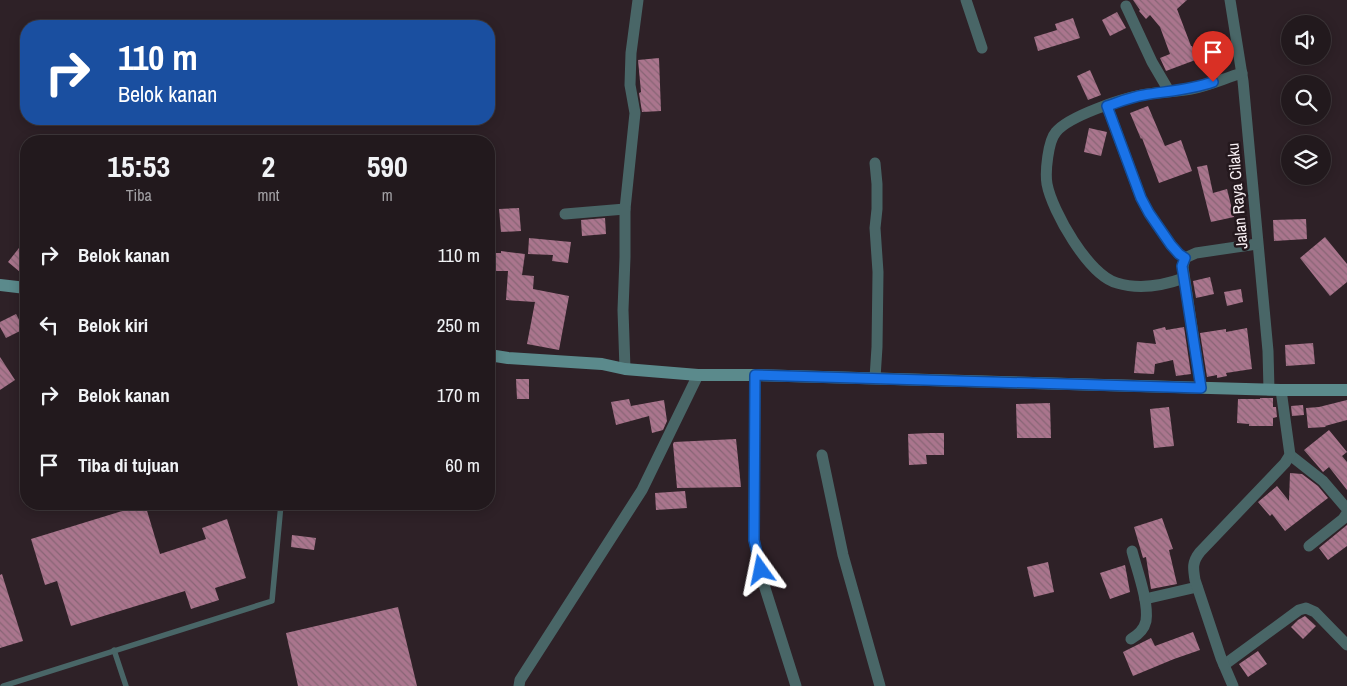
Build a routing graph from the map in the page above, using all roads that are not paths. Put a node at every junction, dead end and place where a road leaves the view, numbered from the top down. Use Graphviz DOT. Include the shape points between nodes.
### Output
graph roads {
  1 [pos="638,0"];
  2 [pos="966,0"];
  3 [pos="1230,0"];
  4 [pos="1126,6"];
  5 [pos="982,48"];
  6 [pos="1242,73"];
  7 [pos="1169,91"];
  8 [pos="1107,106"];
  9 [pos="874,163"];
  10 [pos="626,209"];
  11 [pos="565,214"];
  12 [pos="1257,244"];
  13 [pos="1185,258"];
  14 [pos="1184,278"];
  15 [pos="0,285"];
  16 [pos="20,287"];
  17 [pos="495,356"];
  18 [pos="624,369"];
  19 [pos="698,375"];
  20 [pos="755,375"];
  21 [pos="875,378"];
  22 [pos="1201,388"];
  23 [pos="1275,390"];
  24 [pos="1347,390"];
  25 [pos="822,455"];
  26 [pos="1290,455"];
  27 [pos="1347,509"];
  28 [pos="280,510"];
  29 [pos="1347,513"];
  30 [pos="1309,546"];
  31 [pos="1132,551"];
  32 [pos="1197,587"];
  33 [pos="1145,599"];
  34 [pos="1131,639"];
  35 [pos="1347,645"];
  36 [pos="114,650"];
  37 [pos="1224,665"];
  38 [pos="3,686"];
  39 [pos="126,686"];
  40 [pos="519,686"];
  41 [pos="796,686"];
  42 [pos="880,686"];
  43 [pos="1233,686"];
  1 -- 10 [label="street" via="631,53 630,85 635,113"];
  2 -- 5 [label="street"];
  3 -- 6 [label="street, Jalan Raya Cilaku"];
  4 -- 7 [label="street"];
  6 -- 7 [label="street" via="1191,89"];
  6 -- 12 [label="street, Jalan Raya Cilaku"];
  7 -- 8 [label="street"];
  8 -- 13 [label="street" via="1141,198 1171,245"];
  8 -- 14 [label="street" via="1066,123 1055,133 1046,170 1053,200 1078,248 1105,277 1116,283 1146,287"];
  9 -- 21 [label="street" via="878,209 875,228 878,272"];
  10 -- 11 [label="street"];
  10 -- 18 [label="street"];
  12 -- 13 [label="street" via="1196,253"];
  12 -- 23 [label="street, Jalan Raya Cilaku"];
  13 -- 14 [label="street" via="1182,266"];
  14 -- 22 [label="street"];
  15 -- 16 [label="street"];
  17 -- 18 [label="street" via="602,364"];
  18 -- 19 [label="street"];
  19 -- 20 [label="street"];
  19 -- 40 [label="street" via="642,490"];
  20 -- 21 [label="street"];
  20 -- 41 [label="street" via="754,540 764,585"];
  21 -- 22 [label="street"];
  22 -- 23 [label="street"];
  23 -- 24 [label="street"];
  23 -- 26 [label="street, Jalan Raya Cilaku"];
  25 -- 42 [label="street" via="843,555"];
  26 -- 27 [label="street" via="1323,481"];
  26 -- 32 [label="street" via="1195,559"];
  28 -- 36 [label="lane" via="272,601"];
  29 -- 30 [label="street"];
  31 -- 33 [label="street"];
  32 -- 33 [label="street"];
  32 -- 37 [label="street"];
  33 -- 34 [label="street" via="1146,622 1138,635"];
  35 -- 37 [label="street" via="1315,612 1302,608"];
  36 -- 38 [label="lane"];
  36 -- 39 [label="lane"];
  37 -- 43 [label="street"];
}
